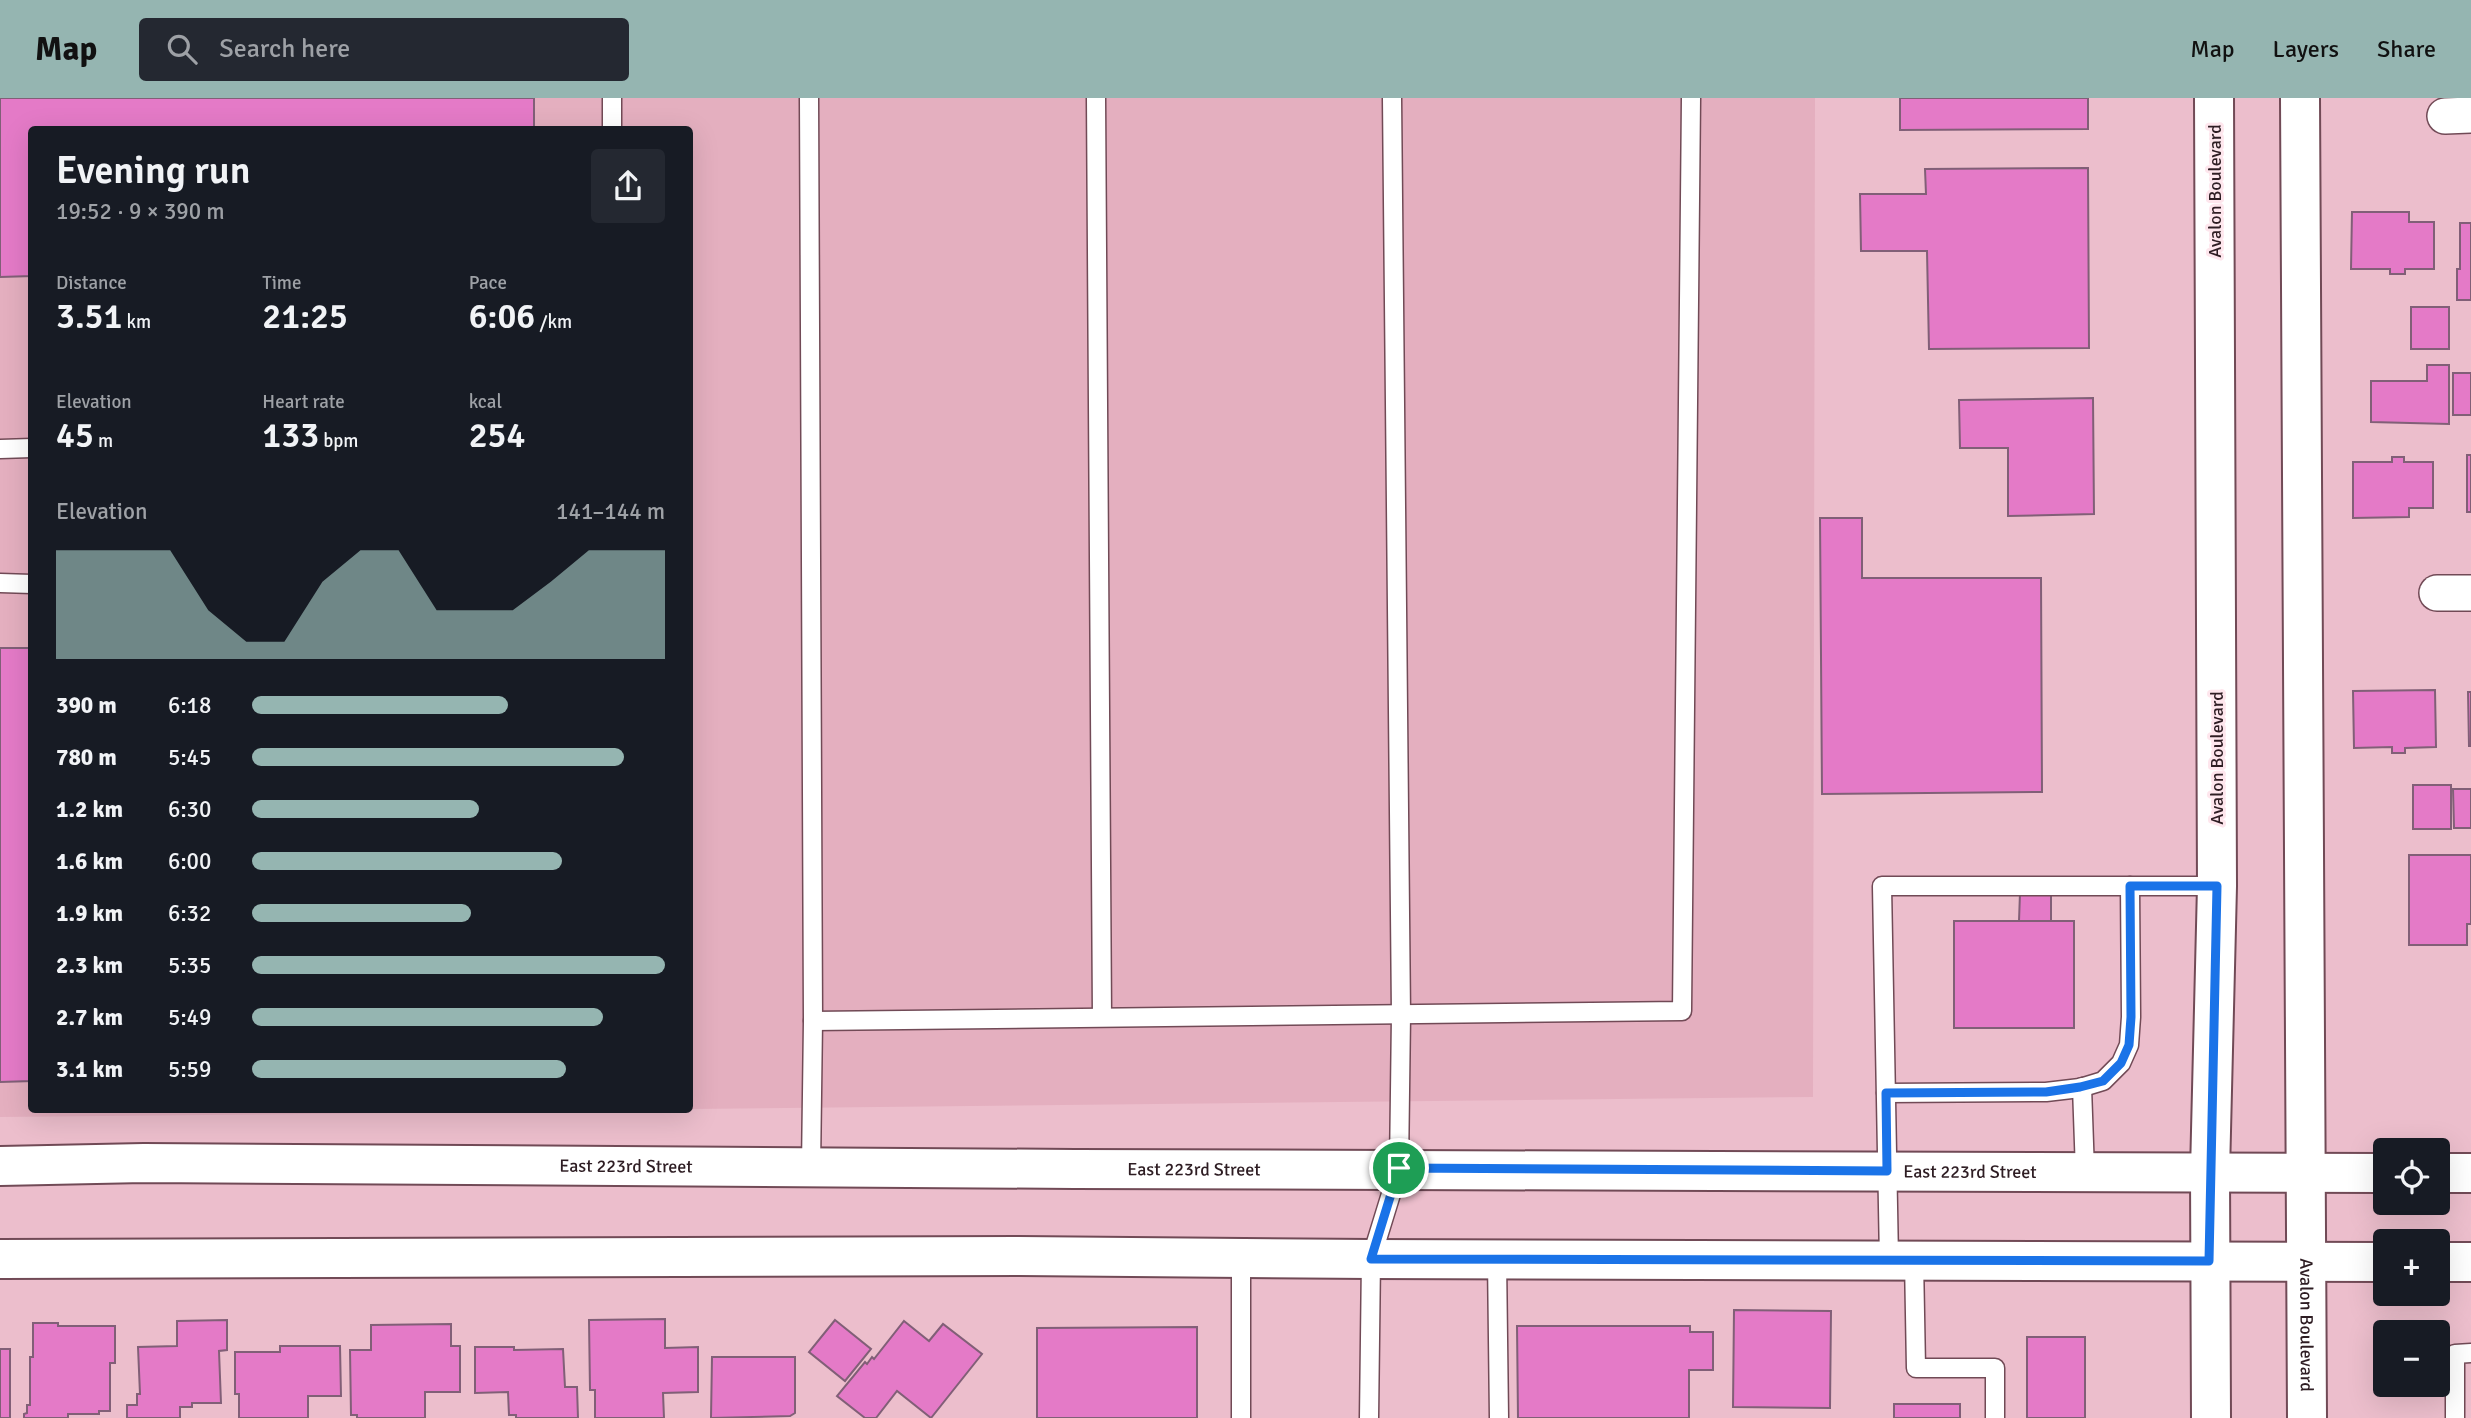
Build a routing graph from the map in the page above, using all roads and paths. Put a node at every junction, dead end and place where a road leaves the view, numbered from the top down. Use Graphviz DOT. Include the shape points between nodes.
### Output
graph roads {
  1 [pos="612,98"];
  2 [pos="809,98"];
  3 [pos="1096,98"];
  4 [pos="1392,98"];
  5 [pos="1691,98"];
  6 [pos="2214,98"];
  7 [pos="2300,98"];
  8 [pos="612,126"];
  9 [pos="28,448"];
  10 [pos="0,449"];
  11 [pos="0,583"];
  12 [pos="28,583"];
  13 [pos="2437,593"];
  14 [pos="2471,593"];
  15 [pos="2130,886"];
  16 [pos="2217,886"];
  17 [pos="1401,1015"];
  18 [pos="1102,1017"];
  19 [pos="813,1021"];
  20 [pos="2082,1087"];
  21 [pos="1886,1093"];
  22 [pos="0,1166"];
  23 [pos="811,1167"];
  24 [pos="1399,1168"];
  25 [pos="1887,1171"];
  26 [pos="2085,1172"];
  27 [pos="2210,1172"];
  28 [pos="2307,1173"];
  29 [pos="2373,1173"];
  30 [pos="2450,1173"];
  31 [pos="2471,1173"];
  32 [pos="1241,1258"];
  33 [pos="0,1259"];
  34 [pos="1371,1259"];
  35 [pos="1497,1259"];
  36 [pos="1901,1261"];
  37 [pos="2209,1261"];
  38 [pos="2307,1262"];
  39 [pos="2373,1262"];
  40 [pos="2450,1262"];
  41 [pos="2471,1262"];
  42 [pos="2471,1353"];
  43 [pos="1241,1418"];
  44 [pos="1369,1418"];
  45 [pos="1499,1418"];
  46 [pos="1995,1418"];
  47 [pos="2211,1418"];
  48 [pos="2307,1418"];
  49 [pos="2455,1418"];
  1 -- 8 [label="lane"];
  2 -- 19 [label="lane"];
  3 -- 18 [label="lane"];
  4 -- 17 [label="lane"];
  5 -- 17 [label="lane" via="1682,1011"];
  6 -- 16 [label="main road, Avalon Boulevard"];
  7 -- 28 [label="main road, Avalon Boulevard"];
  9 -- 10 [label="lane"];
  11 -- 12 [label="lane"];
  13 -- 14 [label="street"];
  15 -- 16 [label="lane"];
  15 -- 20 [label="lane" via="2129,1045 2121,1063 2103,1081"];
  15 -- 21 [label="lane" via="1882,886"];
  16 -- 27 [label="main road, Avalon Boulevard"];
  17 -- 18 [label="lane"];
  17 -- 24 [label="lane"];
  18 -- 19 [label="lane"];
  19 -- 23 [label="lane"];
  20 -- 21 [label="lane" via="2046,1092"];
  20 -- 26 [label="lane"];
  21 -- 25 [label="lane"];
  22 -- 23 [label="main road, East 223rd Street"];
  23 -- 24 [label="main road, East 223rd Street"];
  24 -- 25 [label="main road, East 223rd Street"];
  24 -- 34 [label="lane"];
  25 -- 26 [label="main road, East 223rd Street"];
  25 -- 36 [label="lane"];
  26 -- 27 [label="main road, East 223rd Street"];
  27 -- 28 [label="main road, East 223rd Street"];
  27 -- 37 [label="main road, Avalon Boulevard"];
  28 -- 29 [label="main road, East 223rd Street"];
  28 -- 38 [label="main road, Avalon Boulevard"];
  30 -- 31 [label="main road"];
  32 -- 33 [label="main road"];
  32 -- 34 [label="main road"];
  32 -- 43 [label="lane"];
  34 -- 35 [label="main road"];
  34 -- 44 [label="lane"];
  35 -- 36 [label="main road"];
  35 -- 45 [label="lane"];
  36 -- 37 [label="main road"];
  36 -- 46 [label="lane" via="1916,1368 1995,1368"];
  37 -- 38 [label="main road"];
  37 -- 47 [label="main road, Avalon Boulevard"];
  38 -- 39 [label="main road"];
  38 -- 48 [label="main road, Avalon Boulevard"];
  40 -- 41 [label="main road"];
  42 -- 49 [label="lane" via="2455,1354"];
}
